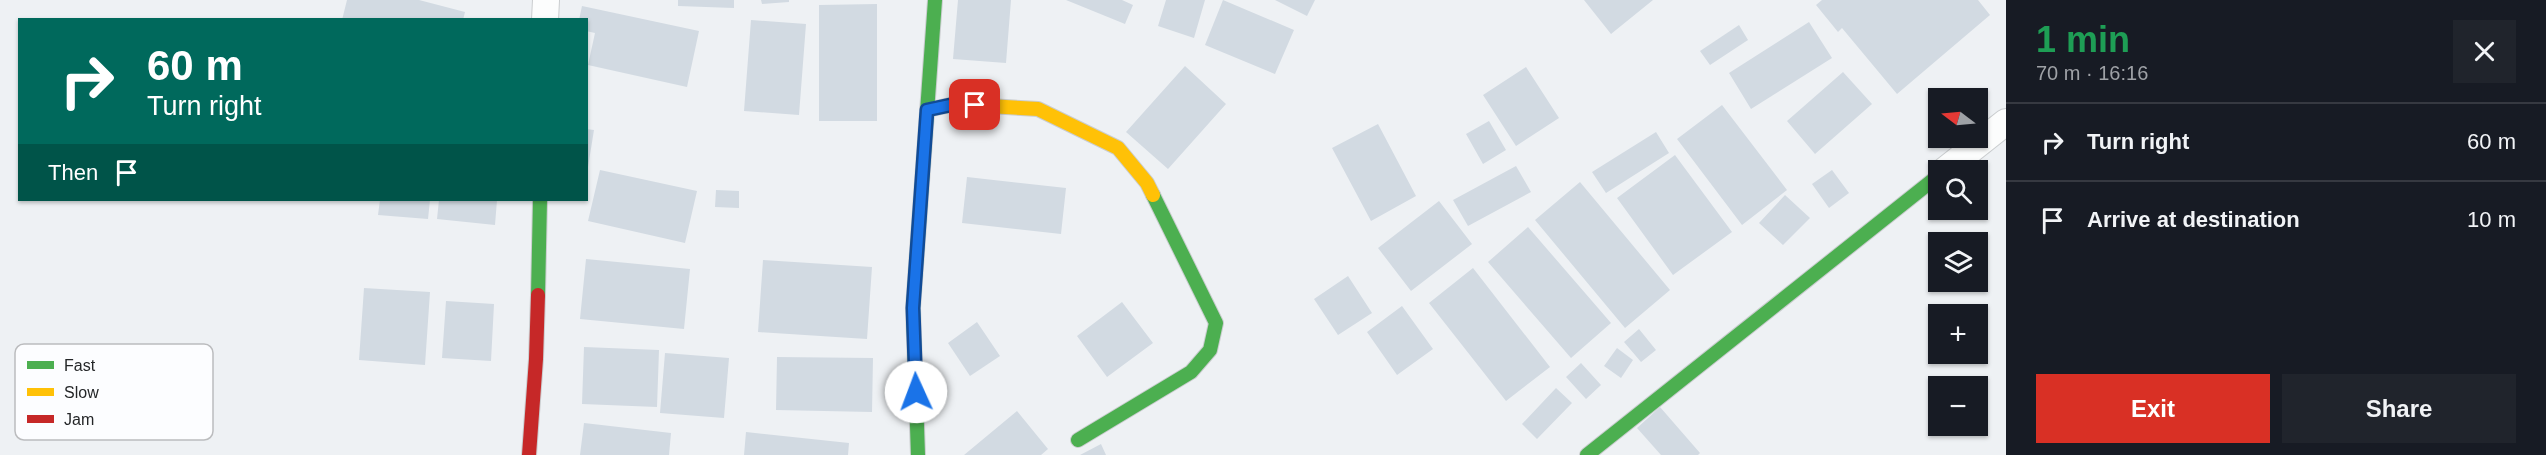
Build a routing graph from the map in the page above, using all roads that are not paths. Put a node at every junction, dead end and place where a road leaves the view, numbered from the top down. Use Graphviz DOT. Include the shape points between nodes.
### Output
graph roads {
  1 [pos="546,0"];
  2 [pos="935,0"];
  3 [pos="545,18"];
  4 [pos="927,110"];
  5 [pos="2006,122"];
  6 [pos="1958,160"];
  7 [pos="1928,184"];
  8 [pos="540,201"];
  9 [pos="1078,440"];
  10 [pos="1598,452"];
  11 [pos="529,455"];
  12 [pos="918,455"];
  1 -- 3 [label="street"];
  2 -- 4 [label="street"];
  4 -- 9 [label="street" via="955,104 1038,110 1118,148 1147,183 1216,323 1210,350 1191,372"];
  4 -- 12 [label="street" via="913,308"];
  5 -- 6 [label="street"];
  7 -- 10 [label="street"];
  8 -- 11 [label="street"];
}
